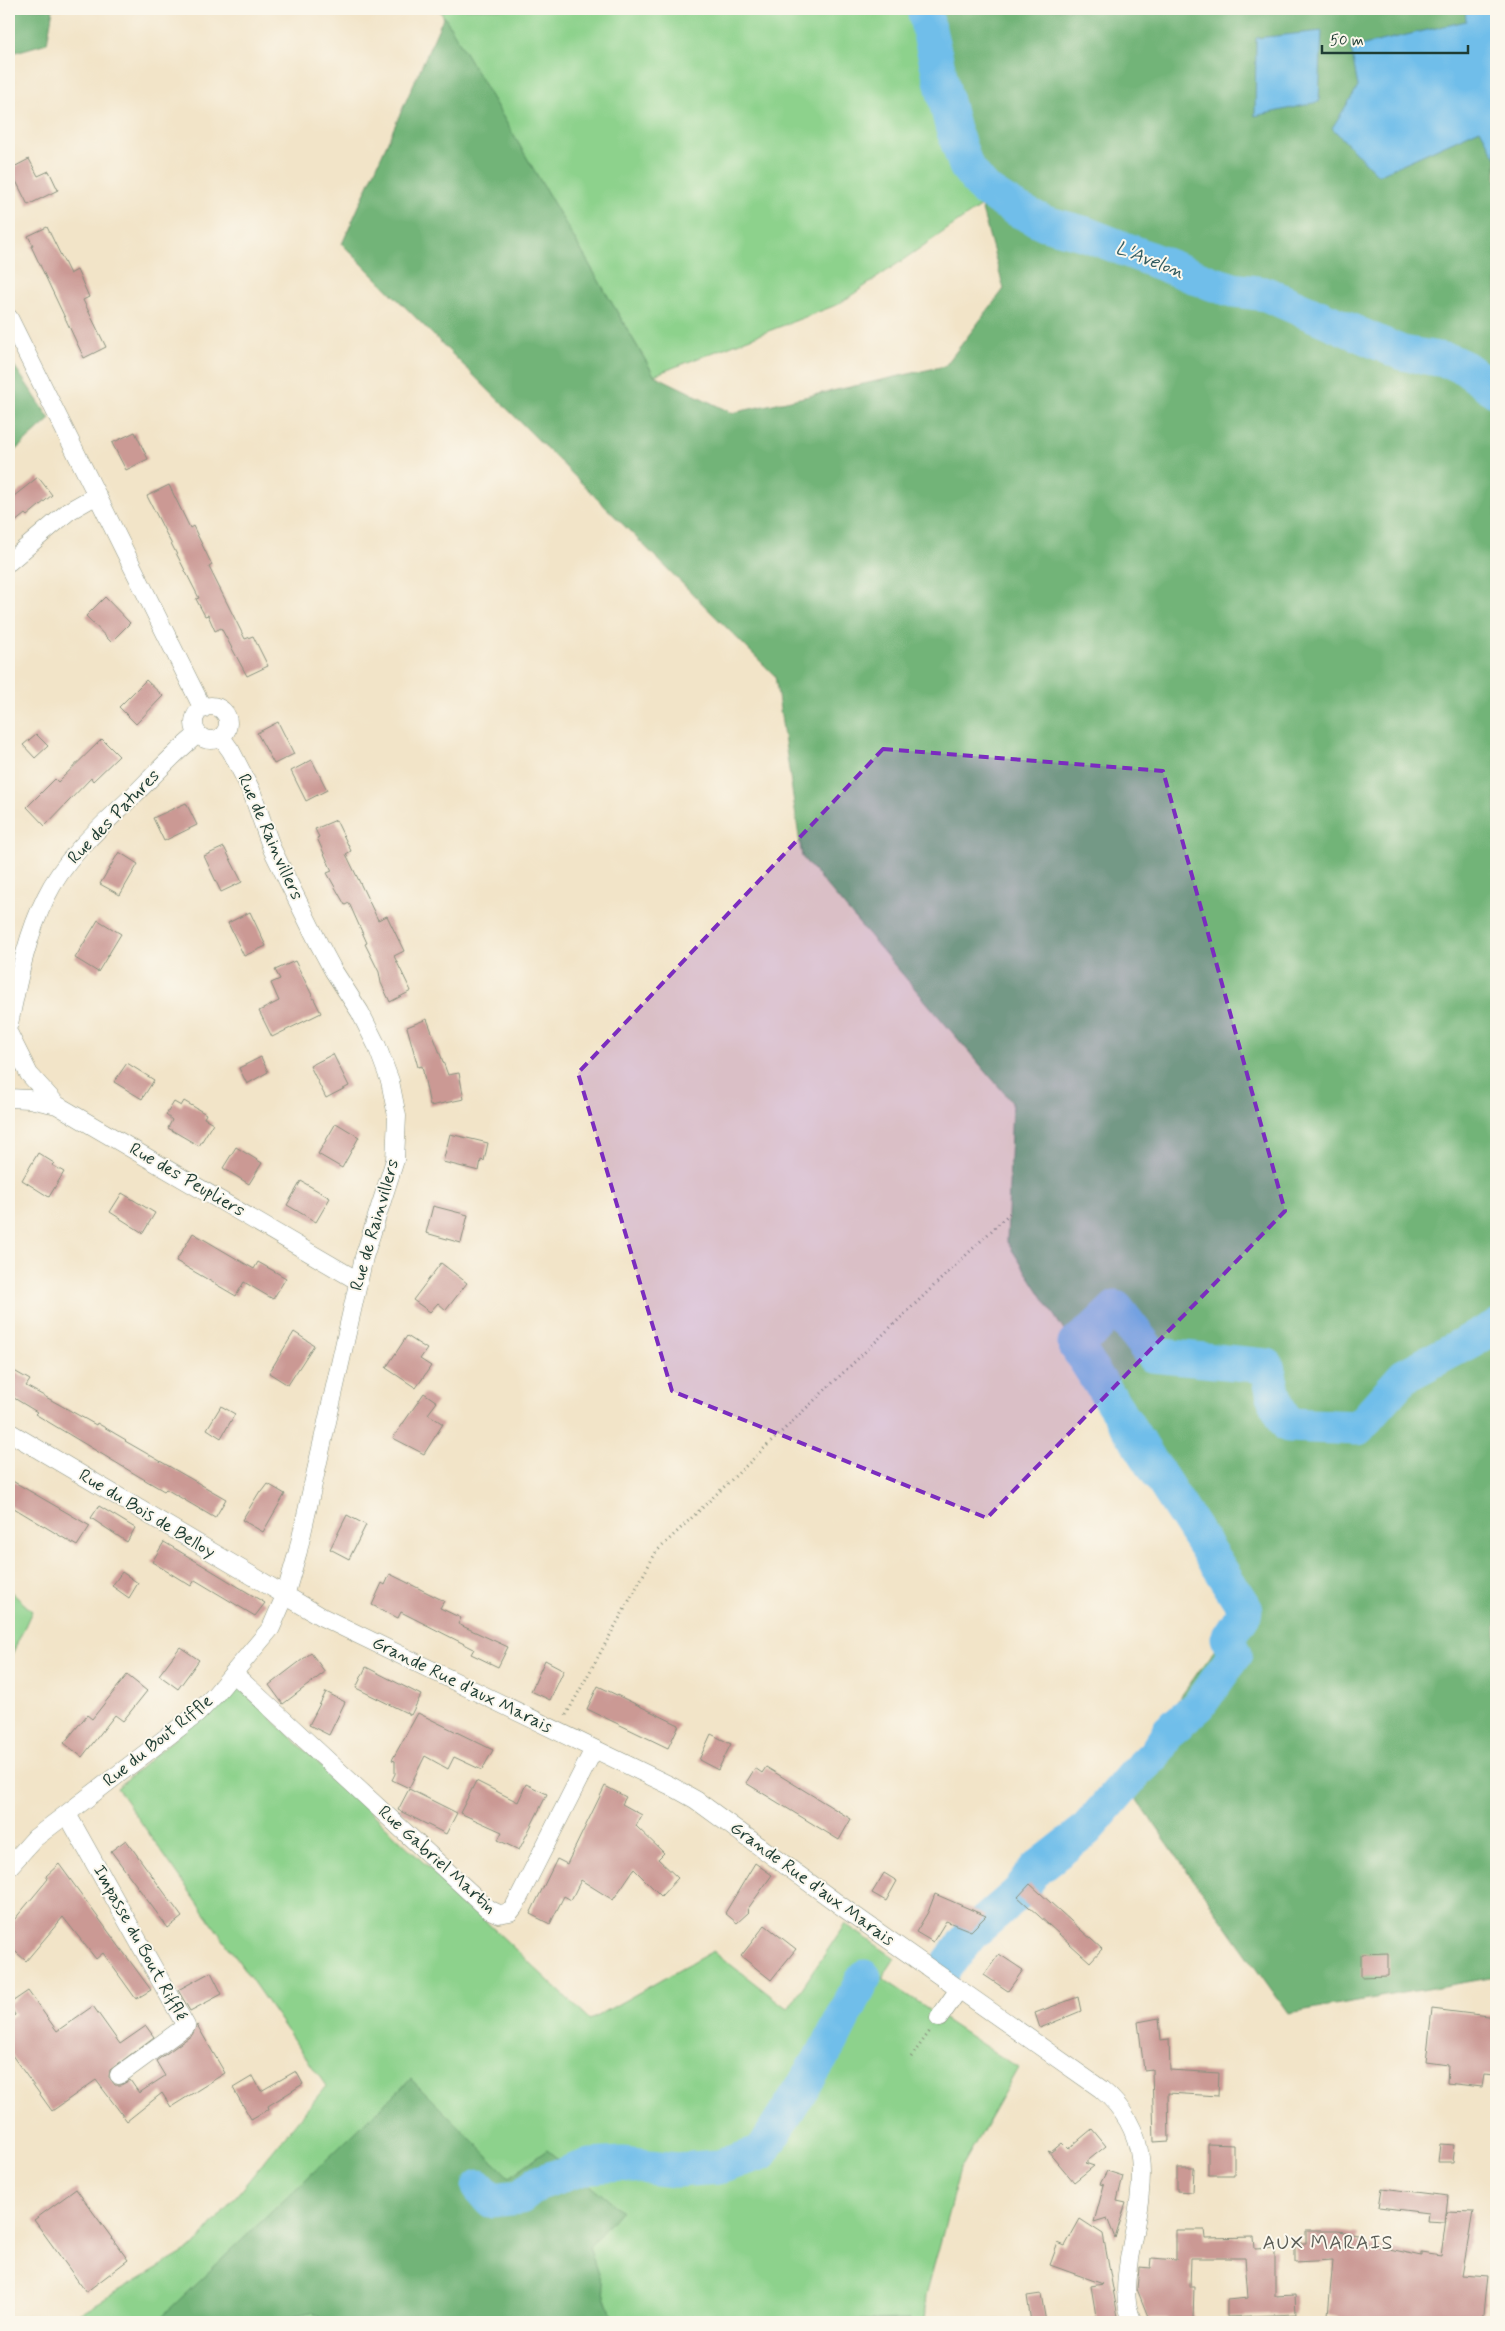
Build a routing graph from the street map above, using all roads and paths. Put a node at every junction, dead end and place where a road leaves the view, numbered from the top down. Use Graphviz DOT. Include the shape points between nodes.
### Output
graph roads {
  1 [pos="9,318"];
  2 [pos="97,495"];
  3 [pos="9,562"];
  4 [pos="203,709"];
  5 [pos="198,734"];
  6 [pos="221,737"];
  7 [pos="9,1024"];
  8 [pos="9,1034"];
  9 [pos="9,1098"];
  10 [pos="57,1105"];
  11 [pos="1011,1212"];
  12 [pos="358,1281"];
  13 [pos="9,1432"];
  14 [pos="285,1596"];
  15 [pos="233,1672"];
  16 [pos="557,1731"];
  17 [pos="594,1749"];
  18 [pos="67,1814"];
  19 [pos="9,1867"];
  20 [pos="959,1989"];
  21 [pos="939,2018"];
  22 [pos="911,2057"];
  23 [pos="119,2075"];
  24 [pos="1133,2322"];
  1 -- 2 [label="street"];
  2 -- 3 [label="street" via="69,511"];
  2 -- 4 [label="street"];
  4 -- 5 [label="street" via="194,720"];
  4 -- 6 [label="street" via="218,708 226,714 228,729"];
  5 -- 6 [label="street" via="212,740"];
  5 -- 7 [label="street, Rue des Patures" via="87,841 56,880 32,930"];
  6 -- 12 [label="street, Rue de Rainvillers" via="251,790 276,858 326,959 360,1012 390,1081 397,1123 395,1160"];
  8 -- 10 [label="street" via="29,1074"];
  9 -- 10 [label="street, Rue des Peupliers"];
  10 -- 12 [label="street, Rue des Peupliers"];
  11 -- 16 [label="path" via="656,1552"];
  12 -- 14 [label="street, Rue de Rainvillers"];
  13 -- 14 [label="street, Rue du Bois de Belloy"];
  14 -- 15 [label="street, Rue du Bout Riffle" via="270,1628"];
  14 -- 16 [label="street, Grande Rue d'aux Marais"];
  15 -- 17 [label="street, Rue Gabriel Martin" via="488,1909 499,1914 510,1912 514,1907"];
  15 -- 18 [label="street, Rue du Bout Riffle" via="196,1714"];
  16 -- 17 [label="street, Grande Rue d'aux Marais"];
  17 -- 20 [label="street, Grande Rue d'aux Marais" via="696,1800"];
  18 -- 19 [label="street, Rue du Bout Riffle" via="27,1845"];
  18 -- 23 [label="street, Impasse du Bout Rifflé" via="186,2026"];
  20 -- 21 [label="street"];
  20 -- 24 [label="street, Grande Rue d'aux Marais" via="1095,2084 1119,2106 1130,2122 1138,2142 1142,2169 1126,2282 1127,2306"];
  21 -- 22 [label="path"];
}
